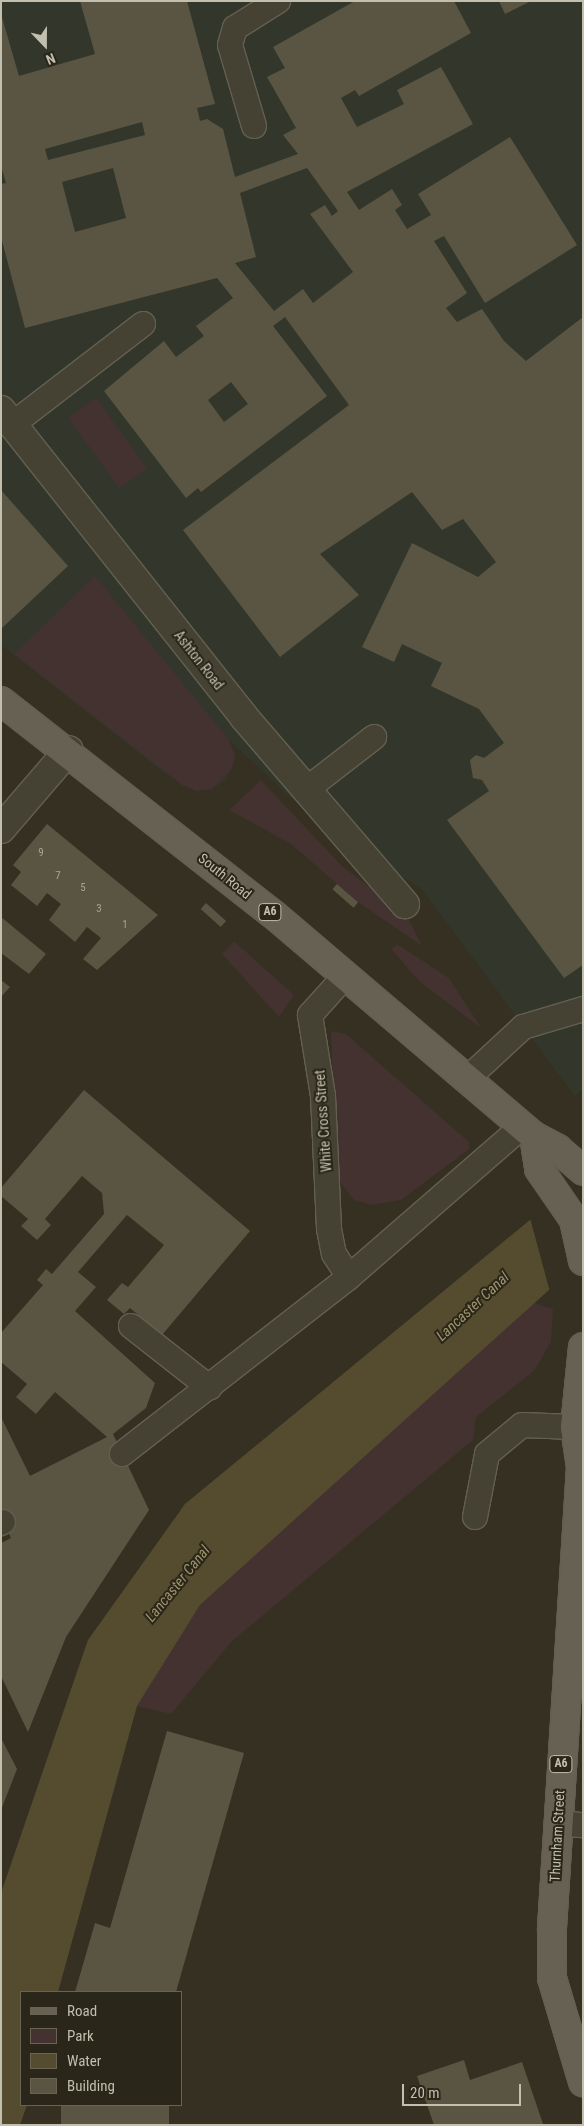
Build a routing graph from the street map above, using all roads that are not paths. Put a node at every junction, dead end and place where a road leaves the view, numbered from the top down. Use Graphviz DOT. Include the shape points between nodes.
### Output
graph roads {
  1 [pos="278,1"];
  2 [pos="254,126"];
  3 [pos="143,324"];
  4 [pos="7,417"];
  5 [pos="1,701"];
  6 [pos="374,738"];
  7 [pos="69,750"];
  8 [pos="307,789"];
  9 [pos="1,829"];
  10 [pos="404,904"];
  11 [pos="346,975"];
  12 [pos="583,1009"];
  13 [pos="468,1078"];
  14 [pos="528,1131"];
  15 [pos="583,1171"];
  16 [pos="583,1261"];
  17 [pos="349,1277"];
  18 [pos="131,1326"];
  19 [pos="583,1347"];
  20 [pos="210,1388"];
  21 [pos="574,1427"];
  22 [pos="122,1454"];
  23 [pos="582,1466"];
  24 [pos="475,1517"];
  25 [pos="574,1704"];
  26 [pos="570,1824"];
  27 [pos="583,2082"];
  1 -- 2 [label="lane" via="235,28 230,45"];
  3 -- 4 [label="lane"];
  4 -- 8 [label="street, Ashton Road" via="244,717"];
  5 -- 7 [label="main road, South Road / A6"];
  6 -- 8 [label="lane"];
  7 -- 9 [label="street"];
  7 -- 11 [label="main road, South Road / A6"];
  8 -- 10 [label="street, Ashton Road"];
  11 -- 13 [label="main road, South Road / A6"];
  11 -- 17 [label="lane, White Cross Street" via="310,1015 323,1096 329,1229 334,1254"];
  12 -- 13 [label="lane" via="523,1027"];
  13 -- 14 [label="main road, South Road / A6"];
  14 -- 15 [label="main road, South Road / A6" via="558,1149"];
  14 -- 16 [label="main road" via="540,1169 574,1220"];
  14 -- 17 [label="lane"];
  17 -- 20 [label="lane"];
  18 -- 20 [label="lane"];
  19 -- 21 [label="main road, Thurnham Street / A6"];
  20 -- 22 [label="lane"];
  21 -- 23 [label="main road, Thurnham Street / A6"];
  21 -- 24 [label="lane" via="522,1426 487,1454"];
  23 -- 25 [label="main road, Thurnham Street / A6"];
  25 -- 26 [label="main road, Thurnham Street / A6"];
  26 -- 27 [label="main road, Thurnham Street / A6" via="552,1978"];
}
